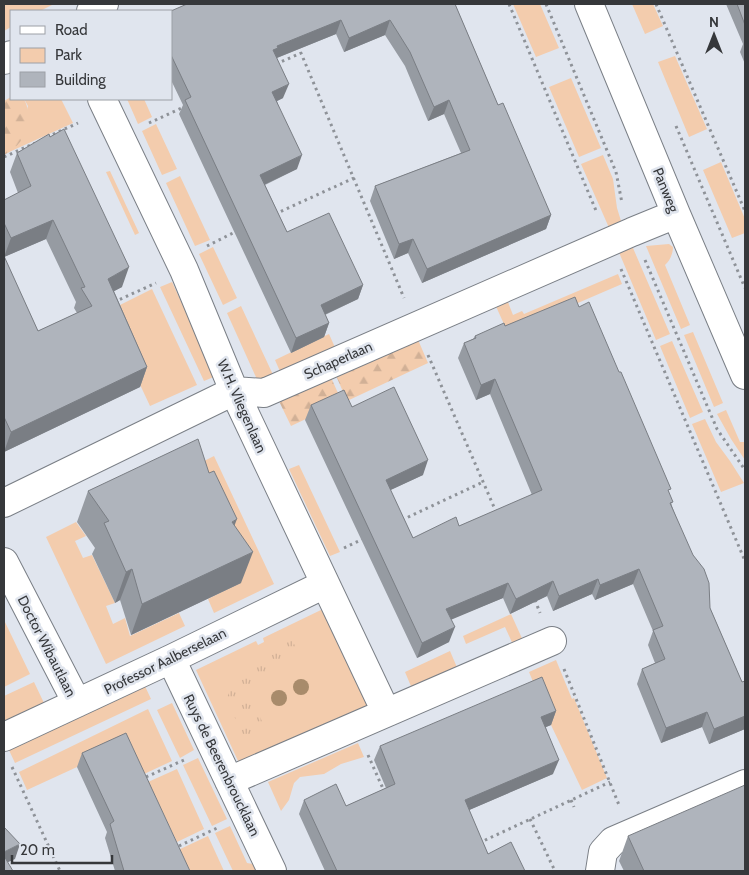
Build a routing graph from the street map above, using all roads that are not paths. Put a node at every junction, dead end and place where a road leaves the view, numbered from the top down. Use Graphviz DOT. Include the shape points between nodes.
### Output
graph roads {
  1 [pos="104,4"];
  2 [pos="589,4"];
  3 [pos="93,10"];
  4 [pos="104,104"];
  5 [pos="676,214"];
  6 [pos="745,375"];
  7 [pos="234,391"];
  8 [pos="4,503"];
  9 [pos="4,562"];
  10 [pos="325,584"];
  11 [pos="552,641"];
  12 [pos="171,659"];
  13 [pos="77,703"];
  14 [pos="386,712"];
  15 [pos="4,737"];
  16 [pos="229,781"];
  17 [pos="745,784"];
  18 [pos="272,871"];
  19 [pos="600,871"];
  1 -- 3 [label="street"];
  2 -- 5 [label="street, Panweg"];
  4 -- 7 [label="street, W.H. Vliegenlaan" via="182,264"];
  5 -- 6 [label="street, Panweg"];
  5 -- 7 [label="street, Schaperlaan" via="264,394"];
  7 -- 8 [label="street"];
  7 -- 10 [label="street, W.H. Vliegenlaan"];
  9 -- 13 [label="street, Doctor Wibautlaan"];
  10 -- 12 [label="street, Professor Aalberselaan"];
  10 -- 14 [label="street, W.H. Vliegenlaan"];
  11 -- 14 [label="street"];
  12 -- 13 [label="street, Professor Aalberselaan"];
  12 -- 16 [label="street, Ruys de Beerenbroucklaan"];
  13 -- 15 [label="street, Professor Aalberselaan"];
  14 -- 16 [label="street"];
  16 -- 18 [label="street, Ruys de Beerenbroucklaan"];
  17 -- 19 [label="street" via="613,841 603,852"];
}
